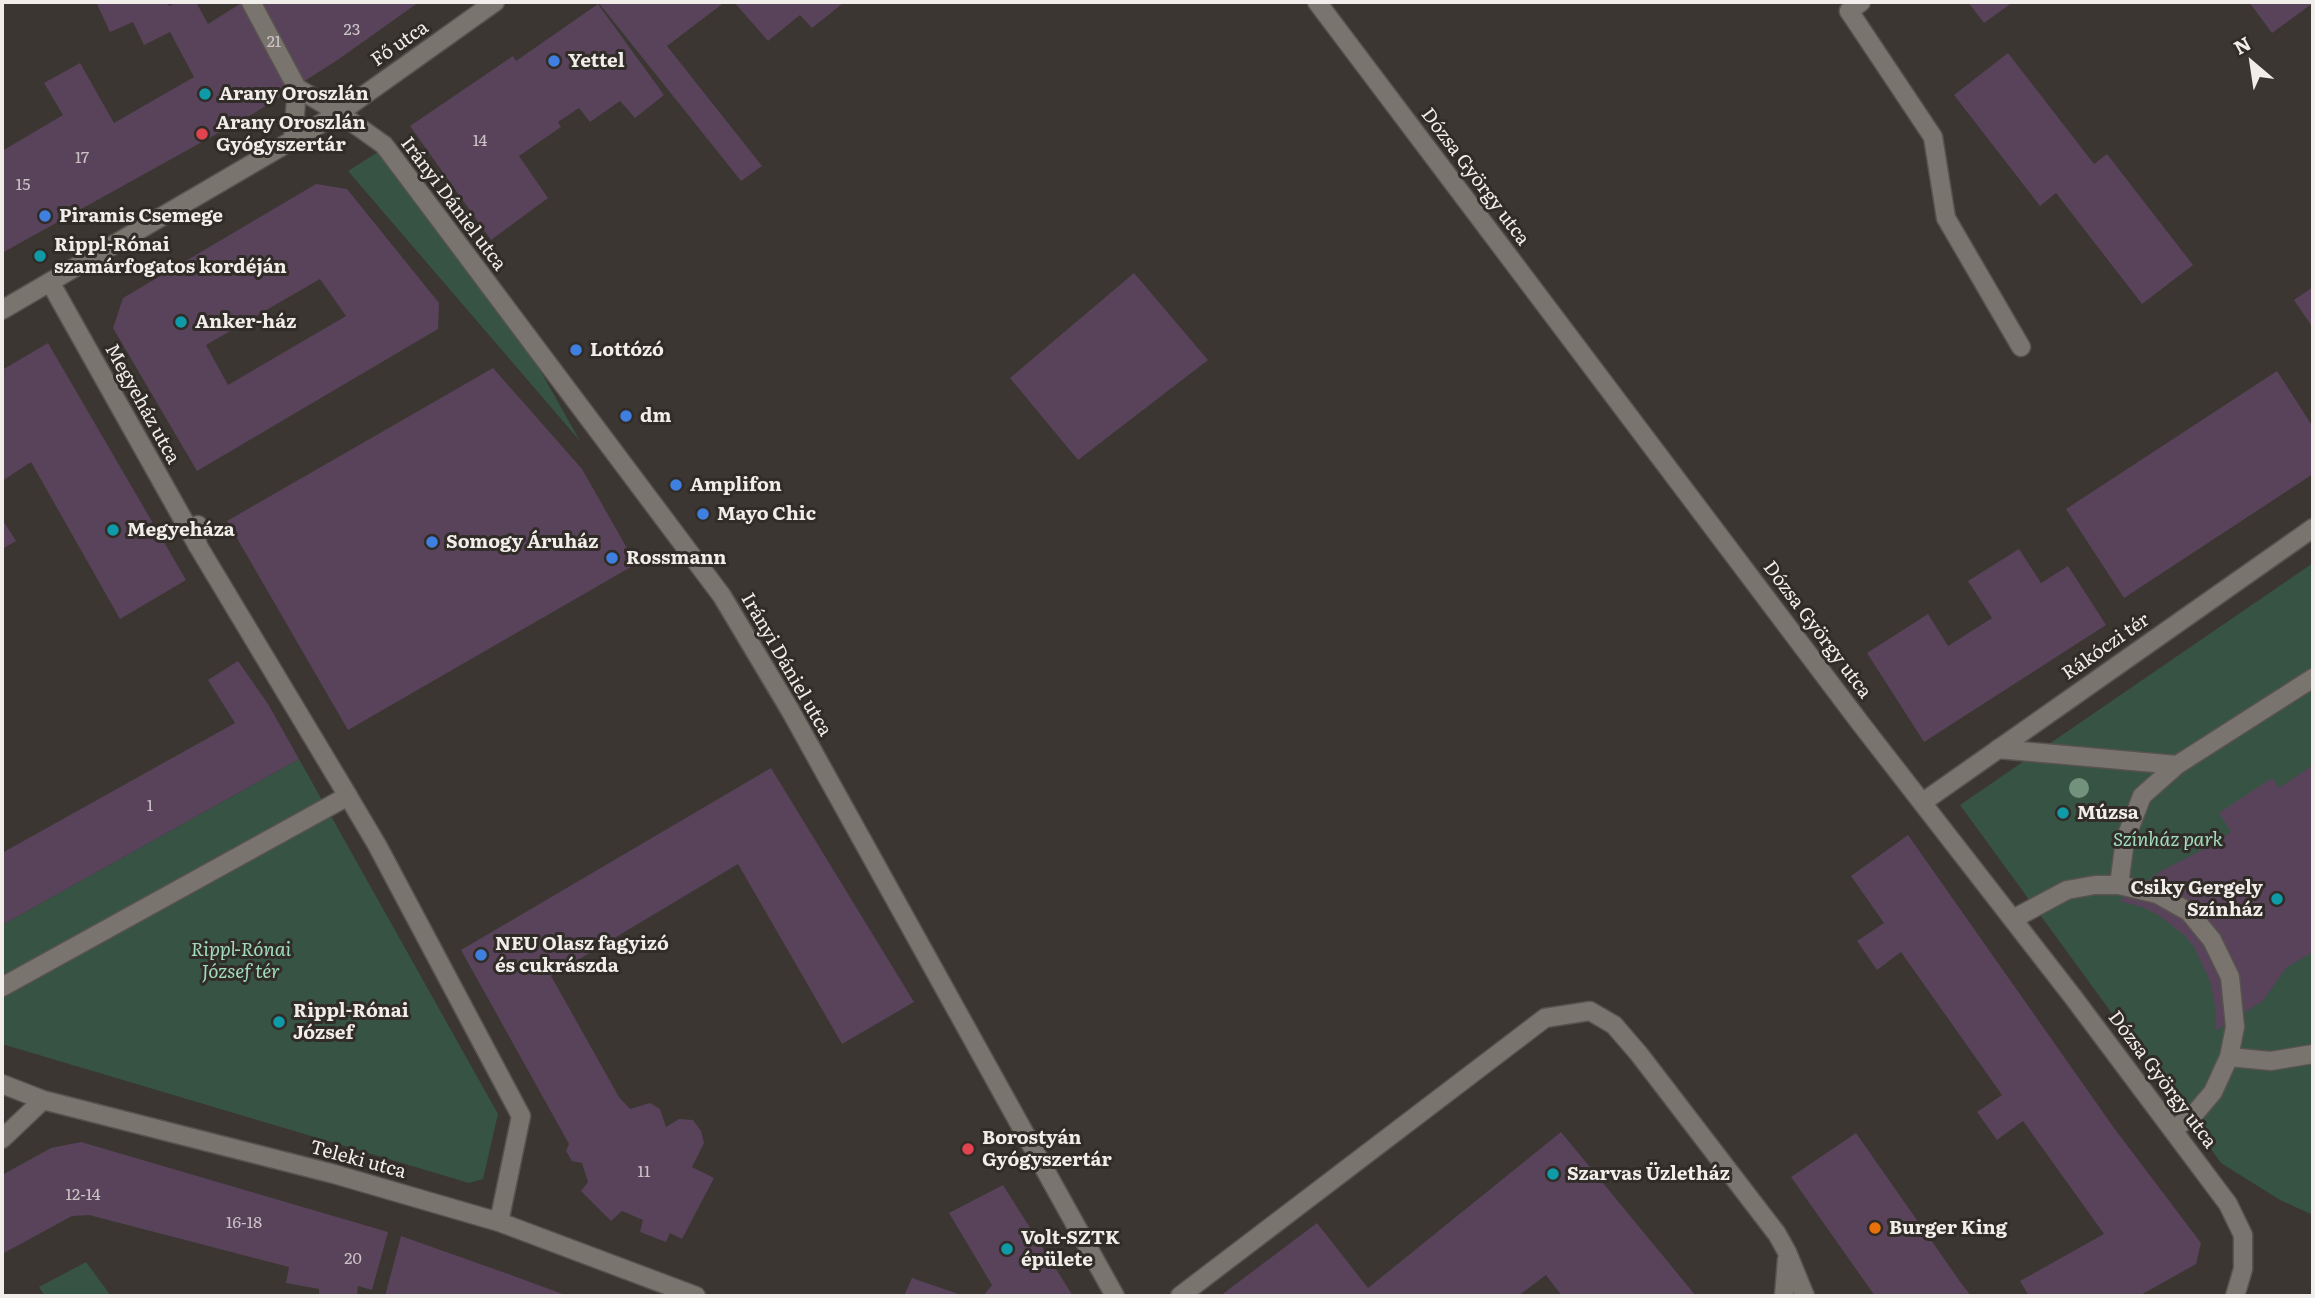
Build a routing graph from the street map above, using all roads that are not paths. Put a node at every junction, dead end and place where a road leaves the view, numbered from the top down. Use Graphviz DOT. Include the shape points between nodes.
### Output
graph roads {
  1 [pos="251,2"];
  2 [pos="495,2"];
  3 [pos="1317,2"];
  4 [pos="1855,6"];
  5 [pos="297,88"];
  6 [pos="339,113"];
  7 [pos="293,140"];
  8 [pos="50,282"];
  9 [pos="2,310"];
  10 [pos="2021,347"];
  11 [pos="198,525"];
  12 [pos="2313,528"];
  13 [pos="198,546"];
  14 [pos="2313,678"];
  15 [pos="1998,749"];
  16 [pos="2177,765"];
  17 [pos="348,796"];
  18 [pos="1923,802"];
  19 [pos="2119,885"];
  20 [pos="2013,919"];
  21 [pos="2,987"];
  22 [pos="2313,1054"];
  23 [pos="2230,1056"];
  24 [pos="2,1084"];
  25 [pos="43,1100"];
  26 [pos="2173,1130"];
  27 [pos="2,1139"];
  28 [pos="499,1222"];
  29 [pos="1787,1252"];
  30 [pos="696,1296"];
  31 [pos="1115,1296"];
  32 [pos="1180,1296"];
  33 [pos="1784,1296"];
  34 [pos="1804,1296"];
  35 [pos="2235,1296"];
  1 -- 5 [label="street"];
  2 -- 6 [label="street, Fő utca"];
  3 -- 18 [label="street, Dózsa György utca"];
  4 -- 10 [label="street" via="1933,137 1946,218"];
  5 -- 6 [label="street, Irányi Dániel utca"];
  5 -- 7 [label="street"];
  6 -- 7 [label="street, Fő utca"];
  6 -- 31 [label="street, Irányi Dániel utca" via="384,145 722,596"];
  7 -- 8 [label="street, Fő utca"];
  8 -- 9 [label="street, Fő utca"];
  8 -- 13 [label="street, Megyeház utca"];
  11 -- 13 [label="street"];
  12 -- 15 [label="street, Rákóczi tér"];
  13 -- 17 [label="street, Megyeház utca"];
  14 -- 16 [label="street"];
  15 -- 16 [label="street"];
  15 -- 18 [label="street, Rákóczi tér"];
  16 -- 19 [label="street" via="2142,796 2125,840"];
  17 -- 21 [label="street"];
  17 -- 28 [label="street" via="521,1116"];
  18 -- 20 [label="street, Dózsa György utca"];
  19 -- 20 [label="street" via="2067,890"];
  19 -- 23 [label="street" via="2157,894 2189,912 2213,940 2230,977 2235,1027"];
  20 -- 26 [label="street, Dózsa György utca"];
  22 -- 23 [label="street" via="2271,1061"];
  23 -- 26 [label="street" via="2213,1092"];
  24 -- 25 [label="street, Teleki utca"];
  25 -- 27 [label="street"];
  25 -- 28 [label="street, Teleki utca" via="334,1174"];
  26 -- 35 [label="street, Dózsa György utca" via="2228,1204 2243,1235 2243,1269"];
  28 -- 30 [label="street, Teleki utca"];
  29 -- 32 [label="street" via="1639,1054 1614,1025 1590,1012 1545,1018"];
  29 -- 33 [label="street"];
  29 -- 34 [label="street"];
}
